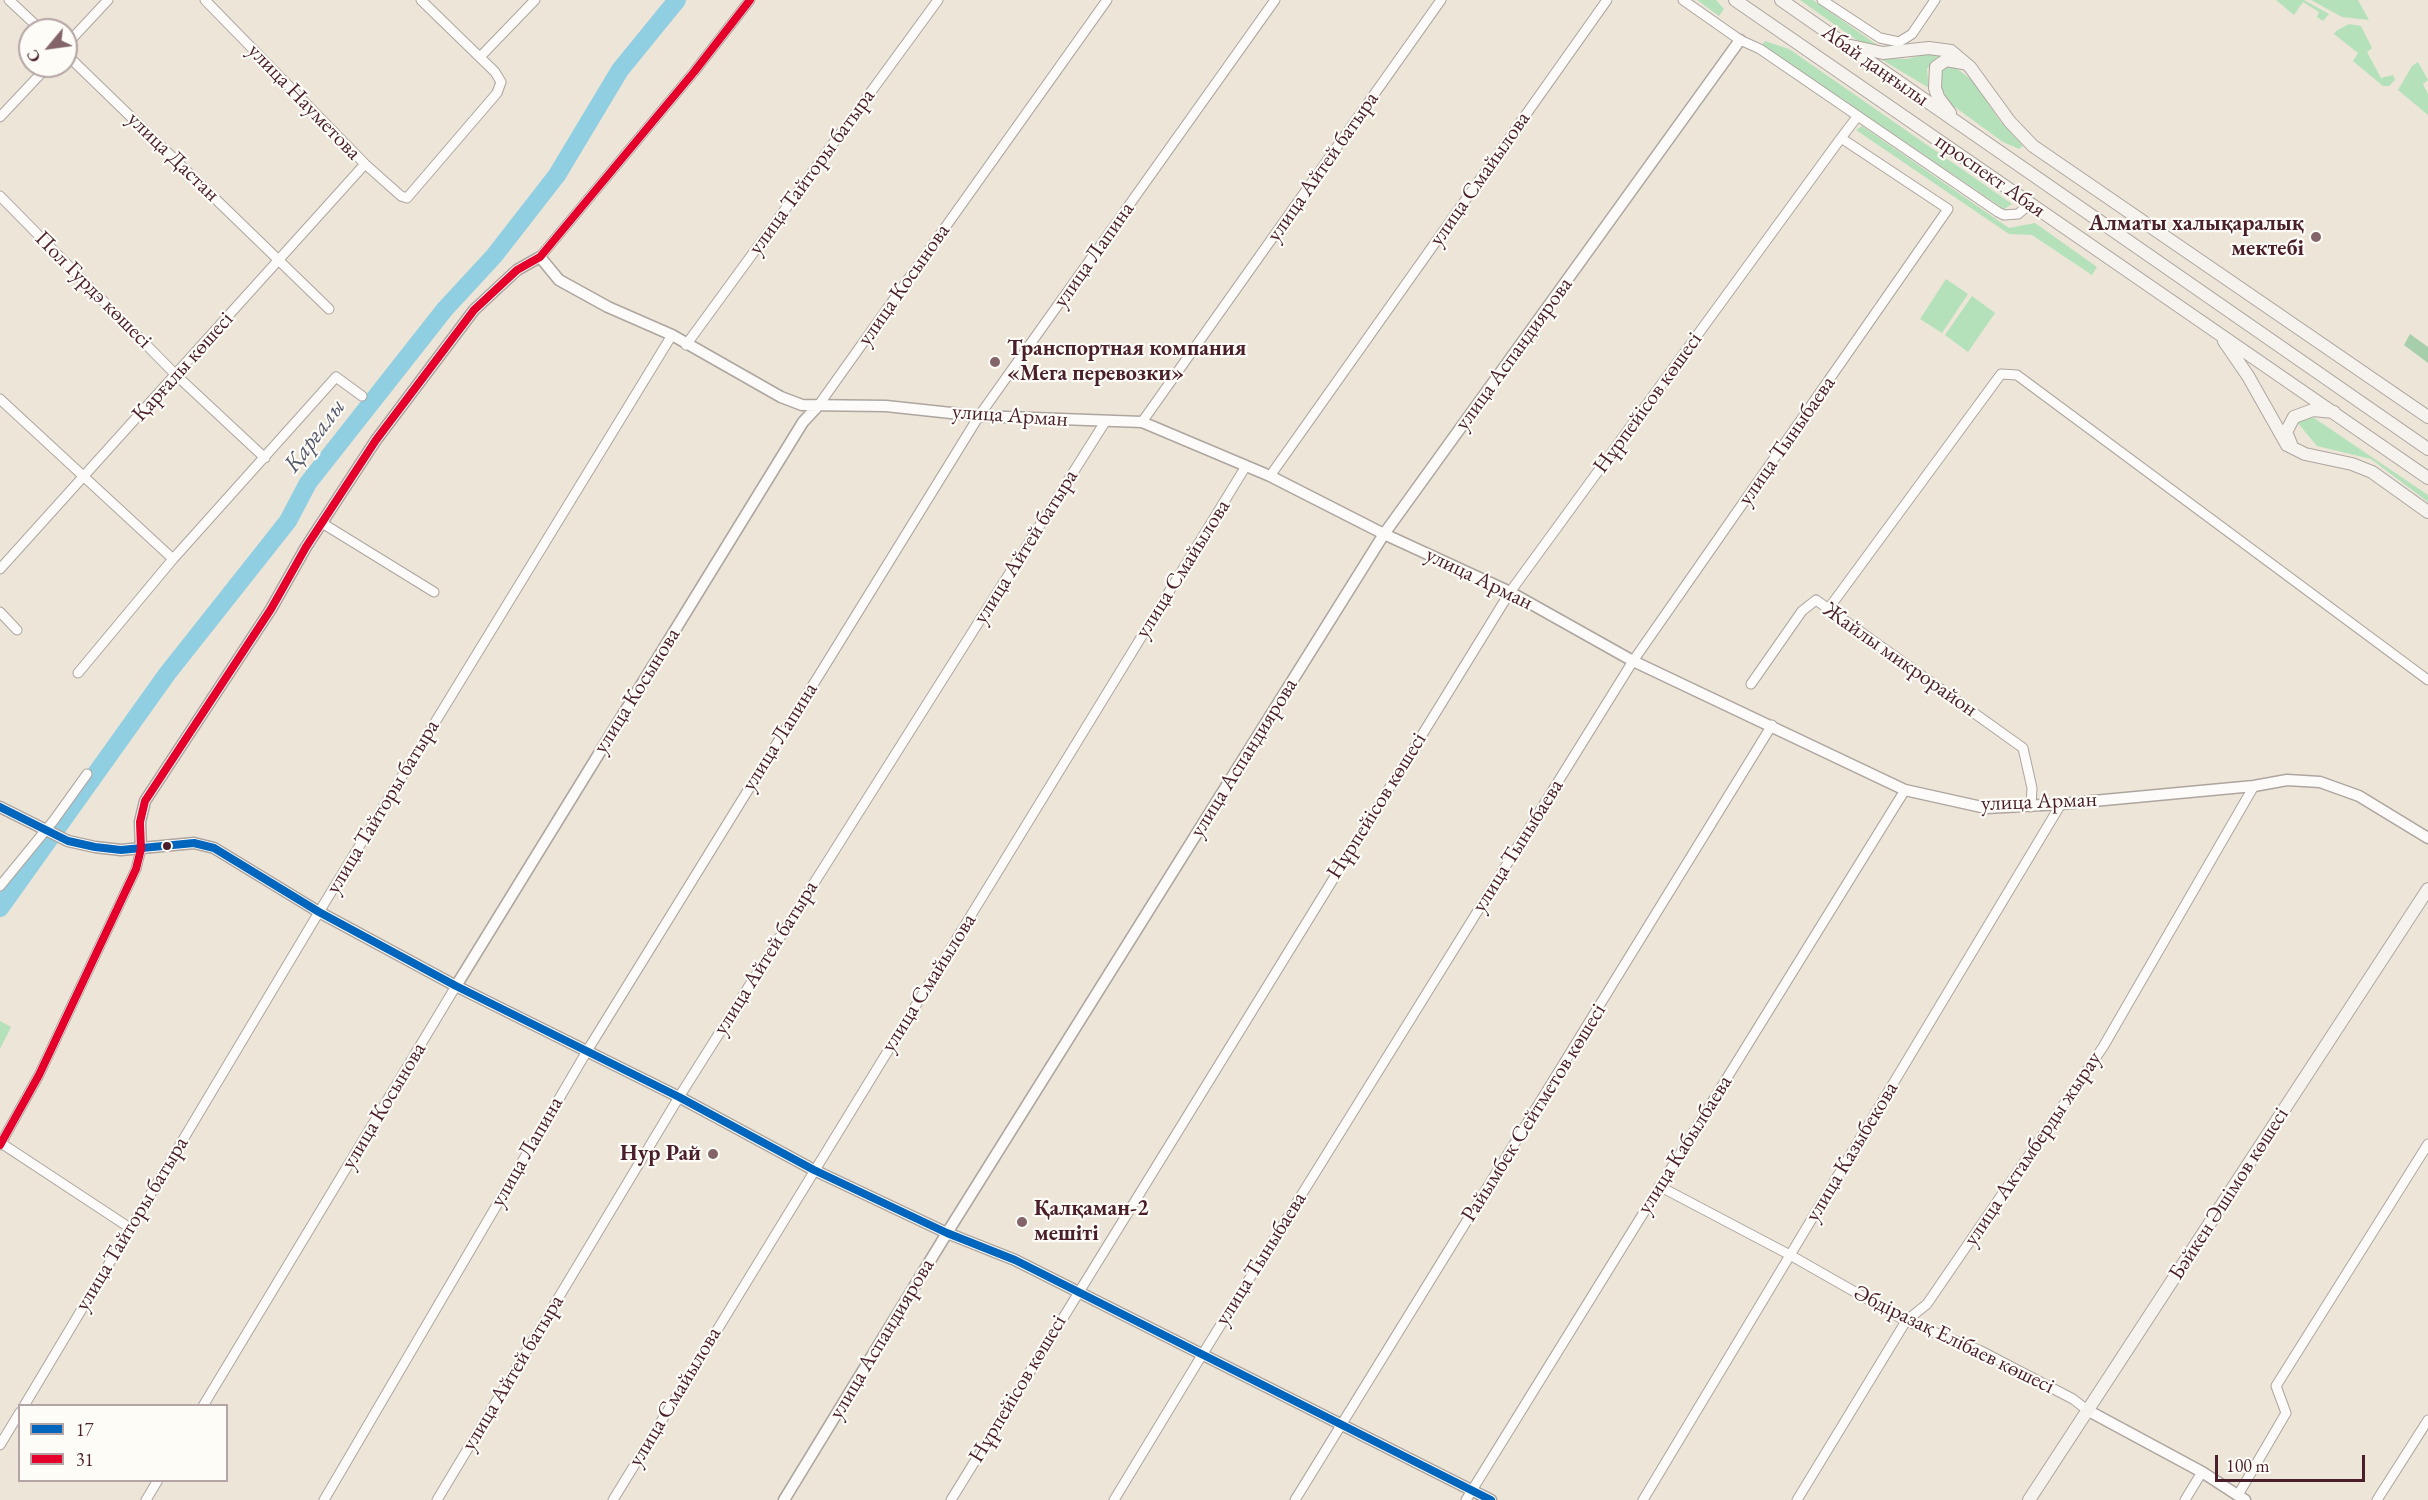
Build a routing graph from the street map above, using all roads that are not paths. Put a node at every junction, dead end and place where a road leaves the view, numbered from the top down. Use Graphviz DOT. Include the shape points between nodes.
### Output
graph roads {
  1 [pos="9,0"];
  2 [pos="108,0"];
  3 [pos="205,0"];
  4 [pos="421,0"];
  5 [pos="535,0"];
  6 [pos="750,0"];
  7 [pos="939,0"];
  8 [pos="1107,0"];
  9 [pos="1275,0"];
  10 [pos="1441,0"];
  11 [pos="1607,0"];
  12 [pos="1683,0"];
  13 [pos="1736,0"];
  14 [pos="1781,0"];
  15 [pos="1822,0"];
  16 [pos="1935,0"];
  17 [pos="28,18"];
  18 [pos="78,32"];
  19 [pos="1740,40"];
  20 [pos="1842,43"];
  21 [pos="480,57"];
  22 [pos="78,66"];
  23 [pos="1970,66"];
  24 [pos="37,78"];
  25 [pos="1873,96"];
  26 [pos="0,117"];
  27 [pos="1857,117"];
  28 [pos="1964,127"];
  29 [pos="1841,138"];
  30 [pos="365,164"];
  31 [pos="0,196"];
  32 [pos="2030,204"];
  33 [pos="540,257"];
  34 [pos="279,261"];
  35 [pos="329,309"];
  36 [pos="2217,331"];
  37 [pos="672,335"];
  38 [pos="686,345"];
  39 [pos="176,375"];
  40 [pos="362,396"];
  41 [pos="0,399"];
  42 [pos="818,406"];
  43 [pos="2335,412"];
  44 [pos="979,416"];
  45 [pos="2428,417"];
  46 [pos="1105,422"];
  47 [pos="1142,422"];
  48 [pos="2428,448"];
  49 [pos="2296,451"];
  50 [pos="265,458"];
  51 [pos="1246,466"];
  52 [pos="1270,476"];
  53 [pos="83,478"];
  54 [pos="2428,478"];
  55 [pos="2428,512"];
  56 [pos="322,523"];
  57 [pos="1384,534"];
  58 [pos="172,559"];
  59 [pos="0,569"];
  60 [pos="434,592"];
  61 [pos="1510,592"];
  62 [pos="1829,608"];
  63 [pos="0,612"];
  64 [pos="17,630"];
  65 [pos="1633,662"];
  66 [pos="78,673"];
  67 [pos="2428,680"];
  68 [pos="1750,684"];
  69 [pos="1772,725"];
  70 [pos="87,774"];
  71 [pos="2254,786"];
  72 [pos="1905,790"];
  73 [pos="2061,804"];
  74 [pos="0,807"];
  75 [pos="2031,807"];
  76 [pos="48,829"];
  77 [pos="2428,838"];
  78 [pos="141,849"];
  79 [pos="0,886"];
  80 [pos="2428,889"];
  81 [pos="319,912"];
  82 [pos="456,986"];
  83 [pos="587,1051"];
  84 [pos="679,1097"];
  85 [pos="1,1144"];
  86 [pos="2428,1144"];
  87 [pos="814,1170"];
  88 [pos="1659,1185"];
  89 [pos="130,1228"];
  90 [pos="947,1233"];
  91 [pos="1790,1255"];
  92 [pos="1078,1291"];
  93 [pos="1906,1322"];
  94 [pos="1202,1355"];
  95 [pos="25,1404"];
  96 [pos="204,1404"];
  97 [pos="2087,1410"];
  98 [pos="18,1415"];
  99 [pos="2428,1420"];
  100 [pos="1341,1426"];
  101 [pos="0,1445"];
  102 [pos="2202,1472"];
  103 [pos="157,1482"];
  104 [pos="1469,1495"];
  105 [pos="2241,1498"];
  106 [pos="146,1500"];
  107 [pos="324,1500"];
  108 [pos="437,1500"];
  109 [pos="613,1500"];
  110 [pos="784,1500"];
  111 [pos="951,1500"];
  112 [pos="1114,1500"];
  113 [pos="1295,1500"];
  114 [pos="1491,1500"];
  115 [pos="1643,1500"];
  116 [pos="1797,1500"];
  117 [pos="2029,1500"];
  118 [pos="2184,1500"];
  119 [pos="2377,1500"];
  1 -- 17 [label="street"];
  2 -- 18 [label="street"];
  3 -- 30 [label="street, улица Науметова"];
  4 -- 21 [label="street"];
  5 -- 21 [label="street"];
  6 -- 33 [label="street"];
  7 -- 38 [label="street, улица Тайторы батыра"];
  8 -- 42 [label="street, улица Косынова"];
  9 -- 44 [label="street, улица Лапина"];
  10 -- 47 [label="street, улица Айтей батыра"];
  11 -- 52 [label="street, улица Смайылова"];
  12 -- 19 [label="street"];
  13 -- 25 [label="main road, Абай даңғылы"];
  14 -- 20 [label="main road, Абай даңғылы"];
  15 -- 16 [label="street" via="1880,38 1899,42 1912,34"];
  19 -- 27 [label="street" via="1760,49"];
  19 -- 57 [label="street, улица Аспандиярова"];
  20 -- 23 [label="main road" via="1883,53 1940,48 1952,51"];
  20 -- 28 [label="main road, Абай даңғылы"];
  21 -- 30 [label="street, улица Науметова" via="501,82 497,93 407,198"];
  22 -- 34 [label="street, улица Дастан"];
  23 -- 28 [label="main road" via="1946,60 1936,68 1934,76 1938,97"];
  23 -- 45 [label="main road" via="2010,122 2033,146"];
  24 -- 26 [label="street"];
  25 -- 32 [label="main road, проспект Абая"];
  27 -- 29 [label="street, Нұрпейісов көшесі"];
  27 -- 32 [label="street" via="1998,212 2018,214"];
  28 -- 48 [label="main road, Абай даңғылы"];
  29 -- 61 [label="street, Нұрпейісов көшесі"];
  29 -- 65 [label="street, улица Тыныбаева" via="1948,209"];
  30 -- 34 [label="street, Қарғалы көшесі"];
  31 -- 39 [label="street, Пол Гурдэ көшесі"];
  32 -- 36 [label="main road, проспект Абая"];
  33 -- 37 [label="street, улица Арман" via="560,280 608,308"];
  33 -- 56 [label="street" via="517,270 474,310 376,440"];
  34 -- 35 [label="street, улица Дастан"];
  34 -- 39 [label="street, Қарғалы көшесі"];
  36 -- 43 [label="main road, проспект Абая"];
  36 -- 49 [label="main road" via="2248,376 2278,434"];
  37 -- 38 [label="street, улица Арман"];
  37 -- 81 [label="street, улица Тайторы батыра"];
  38 -- 42 [label="street, улица Арман" via="781,397"];
  39 -- 50 [label="street, Пол Гурдэ көшесі"];
  39 -- 53 [label="street, Қарғалы көшесі"];
  40 -- 50 [label="street" via="336,377"];
  41 -- 53 [label="street"];
  42 -- 44 [label="street, улица Арман" via="886,406"];
  42 -- 82 [label="street, улица Косынова" via="803,422"];
  43 -- 49 [label="main road" via="2313,410 2294,417 2286,432"];
  43 -- 54 [label="main road, проспект Абая"];
  44 -- 46 [label="street, улица Арман"];
  44 -- 83 [label="street, улица Лапина"];
  46 -- 47 [label="street, улица Арман"];
  46 -- 84 [label="street, улица Айтей батыра"];
  47 -- 51 [label="street, улица Арман"];
  49 -- 55 [label="main road" via="2372,472"];
  50 -- 58 [label="street"];
  51 -- 52 [label="street, улица Арман"];
  51 -- 87 [label="street, улица Смайылова"];
  52 -- 57 [label="street, улица Арман"];
  53 -- 58 [label="street"];
  53 -- 59 [label="street, Қарғалы көшесі"];
  56 -- 60 [label="street"];
  56 -- 78 [label="street" via="271,609 145,801 140,822"];
  57 -- 61 [label="street, улица Арман"];
  57 -- 90 [label="street, улица Аспандиярова"];
  58 -- 66 [label="street"];
  61 -- 65 [label="street, улица Арман"];
  61 -- 92 [label="street, Нұрпейісов көшесі"];
  62 -- 67 [label="street" via="2001,374 2016,375"];
  62 -- 68 [label="street, Жайлы микрорайон" via="1816,600 1808,604"];
  62 -- 75 [label="street, Жайлы микрорайон" via="2023,748 2032,788"];
  63 -- 64 [label="street"];
  65 -- 69 [label="street, улица Арман"];
  65 -- 94 [label="street, улица Тыныбаева"];
  69 -- 72 [label="street, улица Арман"];
  69 -- 100 [label="street, Райымбек Сейтметов көшесі"];
  70 -- 76 [label="street"];
  71 -- 73 [label="street, улица Арман"];
  71 -- 77 [label="street, улица Арман" via="2287,780 2320,782 2359,796"];
  71 -- 93 [label="street, улица Актамберды жырау" via="2103,1047 1927,1304"];
  72 -- 75 [label="street, улица Арман" via="1986,808"];
  72 -- 88 [label="street, улица Кабылбаева"];
  73 -- 75 [label="street, улица Арман"];
  73 -- 91 [label="street, улица Казыбекова"];
  74 -- 76 [label="street"];
  76 -- 78 [label="street" via="68,841 112,849"];
  76 -- 79 [label="street"];
  78 -- 81 [label="street" via="194,843 214,848"];
  78 -- 85 [label="street" via="136,869 39,1075"];
  80 -- 97 [label="main road, Бәйкен Әшімов көшесі"];
  81 -- 82 [label="street"];
  81 -- 89 [label="street, улица Тайторы батыра"];
  82 -- 83 [label="street"];
  82 -- 96 [label="street, улица Косынова"];
  83 -- 84 [label="street"];
  83 -- 107 [label="street, улица Лапина"];
  84 -- 87 [label="street"];
  84 -- 108 [label="street, улица Айтей батыра"];
  85 -- 89 [label="street"];
  86 -- 105 [label="street" via="2276,1386 2286,1413"];
  87 -- 90 [label="street"];
  87 -- 109 [label="street, улица Смайылова"];
  88 -- 91 [label="street, Әбдіразақ Елібаев көшесі"];
  88 -- 104 [label="street, улица Кабылбаева"];
  89 -- 95 [label="street, улица Тайторы батыра"];
  90 -- 92 [label="street"];
  90 -- 110 [label="street, улица Аспандиярова"];
  91 -- 93 [label="street, Әбдіразақ Елібаев көшесі"];
  91 -- 115 [label="street, улица Казыбекова"];
  92 -- 94 [label="street"];
  92 -- 111 [label="street, Нұрпейісов көшесі"];
  93 -- 97 [label="street, Әбдіразақ Елібаев көшесі" via="1979,1350"];
  93 -- 116 [label="street, улица Актамберды жырау"];
  94 -- 100 [label="street"];
  94 -- 112 [label="street, улица Тыныбаева"];
  97 -- 102 [label="street, Әбдіразақ Елібаев көшесі"];
  97 -- 117 [label="main road, Бәйкен Әшімов көшесі"];
  98 -- 101 [label="street"];
  99 -- 119 [label="street"];
  100 -- 104 [label="street"];
  100 -- 113 [label="street, Райымбек Сейтметов көшесі"];
  102 -- 105 [label="street, Әбдіразақ Елібаев көшесі"];
  102 -- 118 [label="street"];
  103 -- 106 [label="street"];
  104 -- 114 [label="street"];
}
